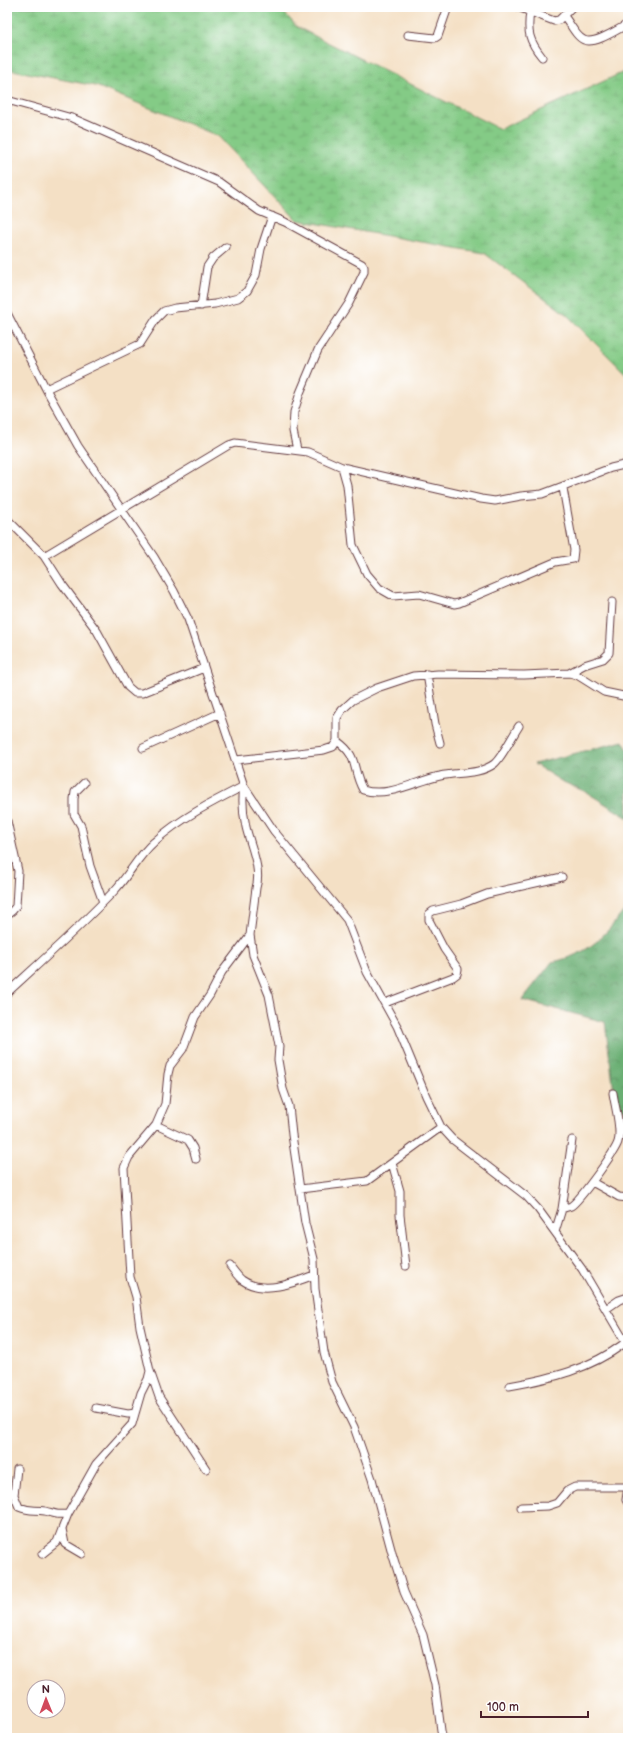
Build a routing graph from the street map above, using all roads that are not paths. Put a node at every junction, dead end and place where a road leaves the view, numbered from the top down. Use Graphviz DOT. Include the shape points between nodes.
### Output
graph roads {
  1 [pos="448,7"];
  2 [pos="518,7"];
  3 [pos="572,7"];
  4 [pos="530,12"];
  5 [pos="564,16"];
  6 [pos="628,24"];
  7 [pos="408,35"];
  8 [pos="542,57"];
  9 [pos="7,100"];
  10 [pos="272,216"];
  11 [pos="226,247"];
  12 [pos="201,306"];
  13 [pos="7,313"];
  14 [pos="10,325"];
  15 [pos="46,389"];
  16 [pos="297,450"];
  17 [pos="628,464"];
  18 [pos="342,467"];
  19 [pos="563,488"];
  20 [pos="121,510"];
  21 [pos="7,519"];
  22 [pos="44,556"];
  23 [pos="612,602"];
  24 [pos="204,668"];
  25 [pos="569,673"];
  26 [pos="427,674"];
  27 [pos="628,697"];
  28 [pos="220,713"];
  29 [pos="519,726"];
  30 [pos="336,741"];
  31 [pos="440,743"];
  32 [pos="143,748"];
  33 [pos="236,760"];
  34 [pos="84,783"];
  35 [pos="244,786"];
  36 [pos="7,821"];
  37 [pos="562,877"];
  38 [pos="103,902"];
  39 [pos="7,915"];
  40 [pos="250,935"];
  41 [pos="7,993"];
  42 [pos="385,1003"];
  43 [pos="613,1093"];
  44 [pos="156,1125"];
  45 [pos="441,1127"];
  46 [pos="628,1127"];
  47 [pos="619,1134"];
  48 [pos="572,1140"];
  49 [pos="196,1159"];
  50 [pos="392,1164"];
  51 [pos="592,1182"];
  52 [pos="300,1189"];
  53 [pos="628,1198"];
  54 [pos="562,1209"];
  55 [pos="555,1232"];
  56 [pos="230,1266"];
  57 [pos="406,1266"];
  58 [pos="314,1275"];
  59 [pos="628,1297"];
  60 [pos="606,1309"];
  61 [pos="626,1345"];
  62 [pos="150,1371"];
  63 [pos="509,1386"];
  64 [pos="96,1408"];
  65 [pos="135,1413"];
  66 [pos="206,1468"];
  67 [pos="17,1469"];
  68 [pos="628,1487"];
  69 [pos="628,1503"];
  70 [pos="521,1508"];
  71 [pos="68,1514"];
  72 [pos="62,1529"];
  73 [pos="42,1554"];
  74 [pos="82,1554"];
  75 [pos="442,1738"];
  1 -- 7 [label="street" via="438,36 435,38"];
  2 -- 4 [label="street"];
  3 -- 5 [label="street"];
  4 -- 5 [label="street" via="554,21"];
  4 -- 8 [label="street" via="529,34"];
  5 -- 6 [label="street" via="578,35 589,42"];
  9 -- 10 [label="street" via="72,118 183,166 219,182 260,211"];
  10 -- 12 [label="street" via="256,275 248,291 238,298"];
  10 -- 16 [label="street" via="364,267 364,272 348,303 318,350 300,393 294,412 293,430"];
  11 -- 12 [label="street" via="207,266"];
  12 -- 15 [label="street" via="175,308 164,312 156,319 140,344"];
  13 -- 14 [label="street"];
  14 -- 15 [label="street"];
  15 -- 20 [label="street" via="78,446"];
  16 -- 18 [label="street" via="308,452"];
  16 -- 20 [label="street" via="244,443 229,445"];
  17 -- 19 [label="street" via="611,468"];
  18 -- 19 [label="street" via="495,501"];
  18 -- 19 [label="street" via="347,485 354,545 367,574 378,588 393,596 419,594 454,604 555,562 573,559 574,550"];
  20 -- 22 [label="street"];
  20 -- 24 [label="street" via="174,591 188,619"];
  21 -- 22 [label="street"];
  22 -- 24 [label="street" via="97,631 128,687 135,693 142,693"];
  23 -- 25 [label="street" via="609,653 603,659"];
  24 -- 28 [label="street"];
  25 -- 26 [label="street"];
  25 -- 27 [label="street" via="604,692"];
  26 -- 30 [label="street" via="384,686 353,700 337,718"];
  26 -- 31 [label="street"];
  28 -- 32 [label="street"];
  28 -- 33 [label="street"];
  29 -- 30 [label="street" via="495,764 484,770 440,776 387,791 363,790 352,756 346,747"];
  30 -- 33 [label="street" via="332,747 324,750"];
  33 -- 35 [label="street"];
  34 -- 38 [label="street" via="75,792 74,814 81,826 90,866"];
  35 -- 38 [label="street" via="203,807 155,841"];
  35 -- 40 [label="street" via="242,796 245,824 258,872"];
  35 -- 42 [label="street" via="274,831 347,920 367,972"];
  36 -- 39 [label="street" via="18,871 16,906"];
  37 -- 42 [label="street" via="487,894 461,904 433,910 429,914 429,920 444,950 458,969 457,974"];
  38 -- 41 [label="street" via="82,925"];
  40 -- 44 [label="street" via="222,972 195,1017 183,1049 170,1066 165,1104"];
  40 -- 52 [label="street" via="253,955 272,1008 279,1046 278,1060 289,1106"];
  42 -- 45 [label="street"];
  43 -- 47 [label="street"];
  44 -- 49 [label="street" via="188,1140"];
  44 -- 62 [label="street" via="129,1157 123,1179 130,1277"];
  45 -- 50 [label="street"];
  45 -- 55 [label="street" via="469,1153 526,1196"];
  46 -- 47 [label="street"];
  47 -- 51 [label="street" via="618,1143 608,1162"];
  48 -- 54 [label="street"];
  50 -- 52 [label="street" via="367,1181"];
  50 -- 57 [label="street" via="400,1191 400,1222"];
  51 -- 53 [label="street" via="619,1197"];
  51 -- 54 [label="street" via="571,1206"];
  52 -- 58 [label="street" via="314,1259"];
  54 -- 55 [label="street"];
  55 -- 60 [label="street" via="582,1269"];
  56 -- 58 [label="street" via="242,1280 254,1286 289,1284"];
  58 -- 75 [label="street" via="324,1352 332,1382 354,1427 372,1479 404,1592 423,1635 435,1685"];
  59 -- 60 [label="street"];
  60 -- 61 [label="street"];
  61 -- 63 [label="street" via="583,1367 552,1378"];
  62 -- 65 [label="street"];
  62 -- 66 [label="street" via="159,1397"];
  64 -- 65 [label="street"];
  65 -- 71 [label="street" via="132,1424 96,1464"];
  67 -- 71 [label="street" via="14,1495 18,1507 53,1515"];
  68 -- 69 [label="street"];
  68 -- 70 [label="street" via="575,1487 567,1491 557,1503"];
  71 -- 72 [label="street"];
  72 -- 73 [label="street" via="58,1542"];
  72 -- 74 [label="street" via="66,1544"];
}
